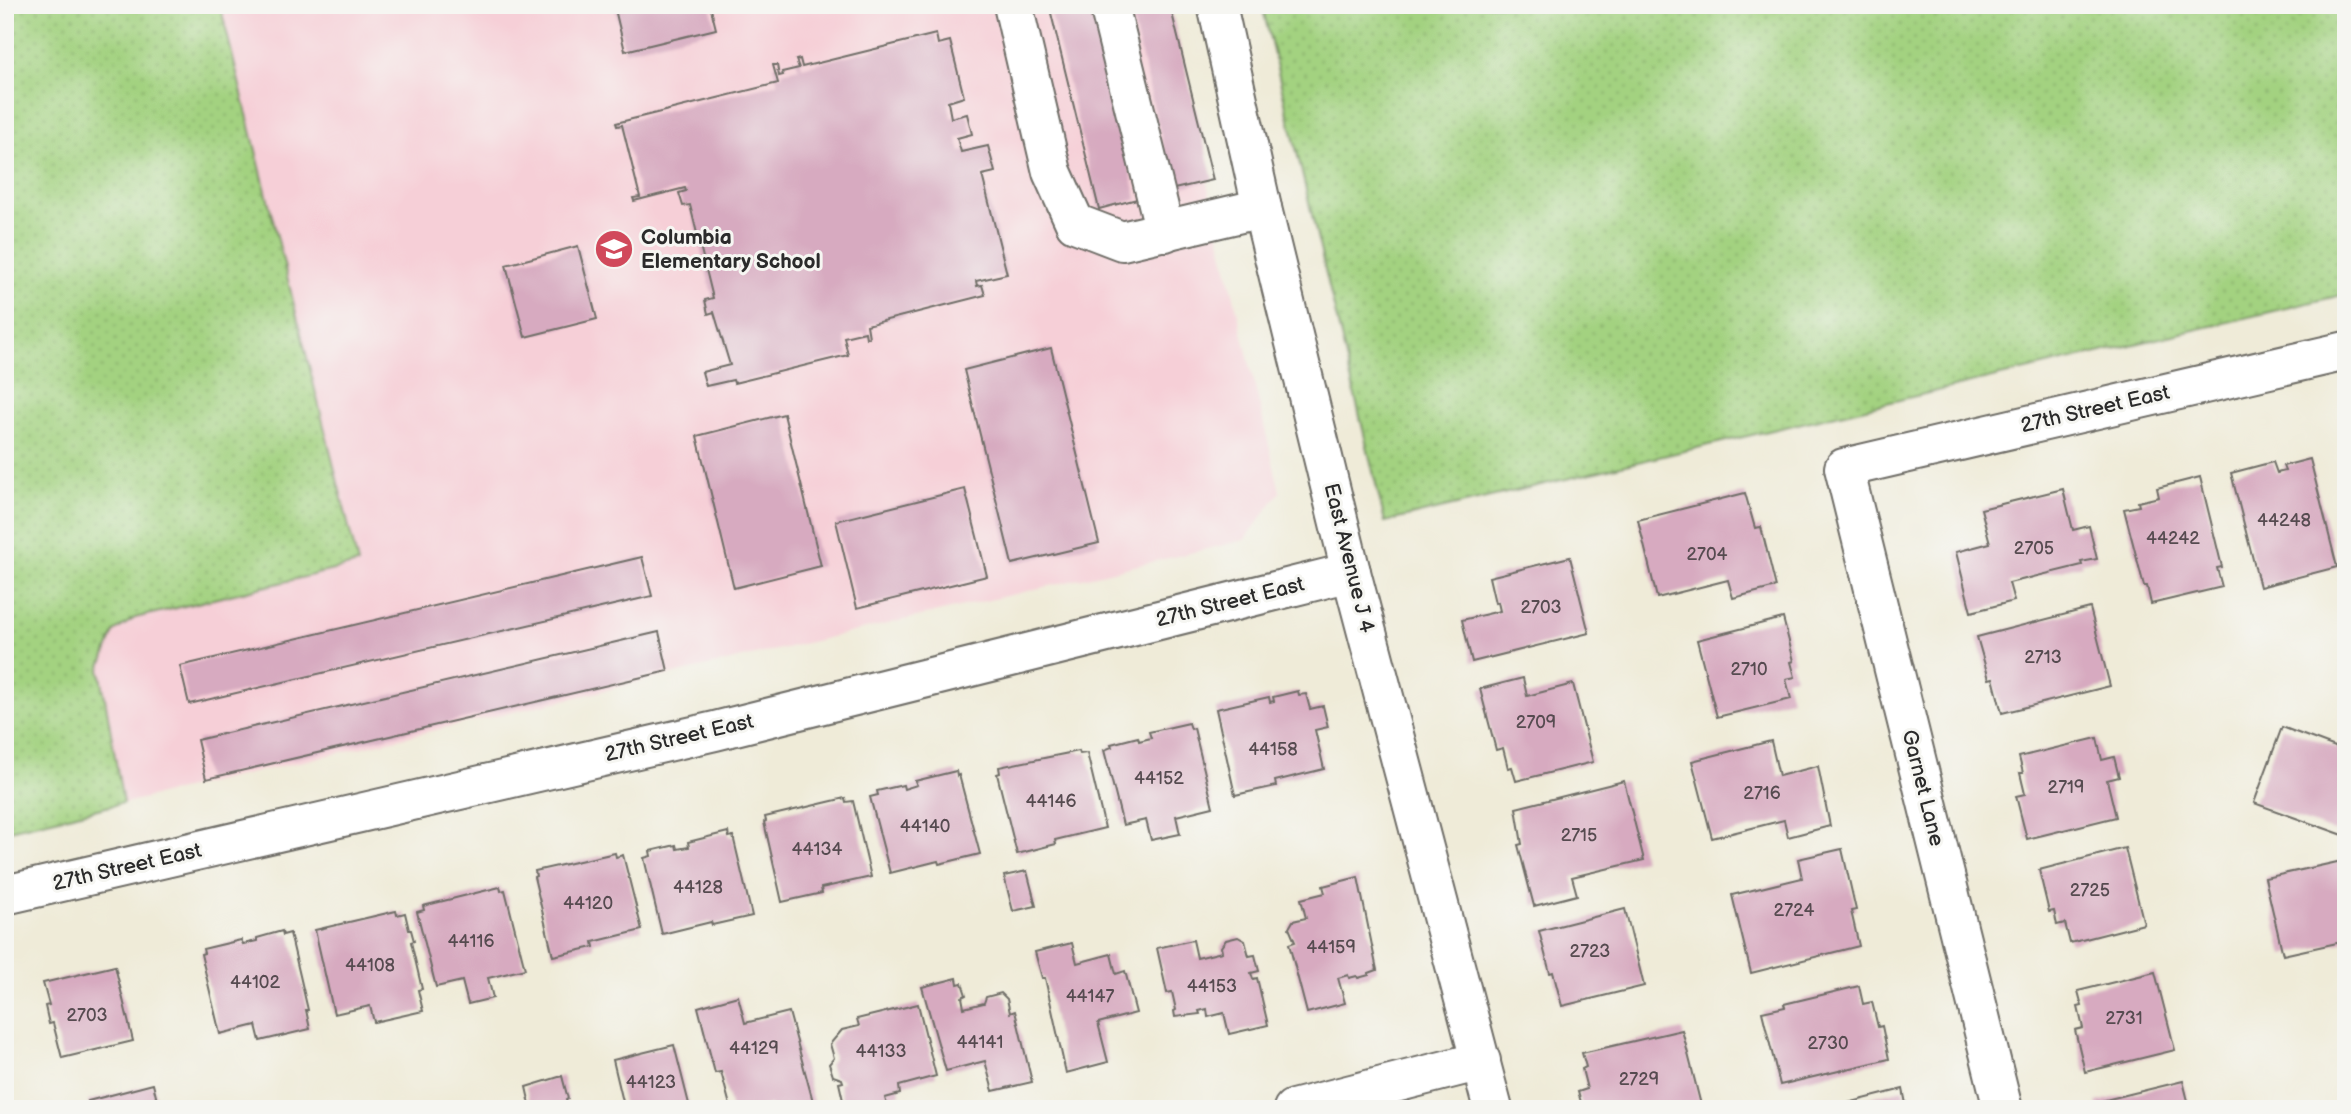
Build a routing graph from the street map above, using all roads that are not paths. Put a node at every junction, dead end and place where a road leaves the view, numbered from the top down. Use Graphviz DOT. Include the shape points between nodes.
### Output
graph roads {
  1 [pos="1013,5"];
  2 [pos="1109,5"];
  3 [pos="1217,5"];
  4 [pos="1262,208"];
  5 [pos="1166,232"];
  6 [pos="2346,351"];
  7 [pos="1844,468"];
  8 [pos="1351,572"];
  9 [pos="5,895"];
  10 [pos="1481,1061"];
  11 [pos="1293,1109"];
  12 [pos="1493,1109"];
  13 [pos="2003,1109"];
  1 -- 5 [label="street" via="1052,172 1075,223 1122,241"];
  2 -- 5 [label="street"];
  3 -- 4 [label="street, East Avenue J 4"];
  4 -- 5 [label="street"];
  4 -- 8 [label="street, East Avenue J 4"];
  6 -- 7 [label="street, 27th Street East"];
  7 -- 13 [label="street, Garnet Lane"];
  8 -- 9 [label="street, 27th Street East" via="715,730"];
  8 -- 10 [label="street, East Avenue J 4"];
  10 -- 11 [label="street"];
  10 -- 12 [label="street, East Avenue J 4"];
}
